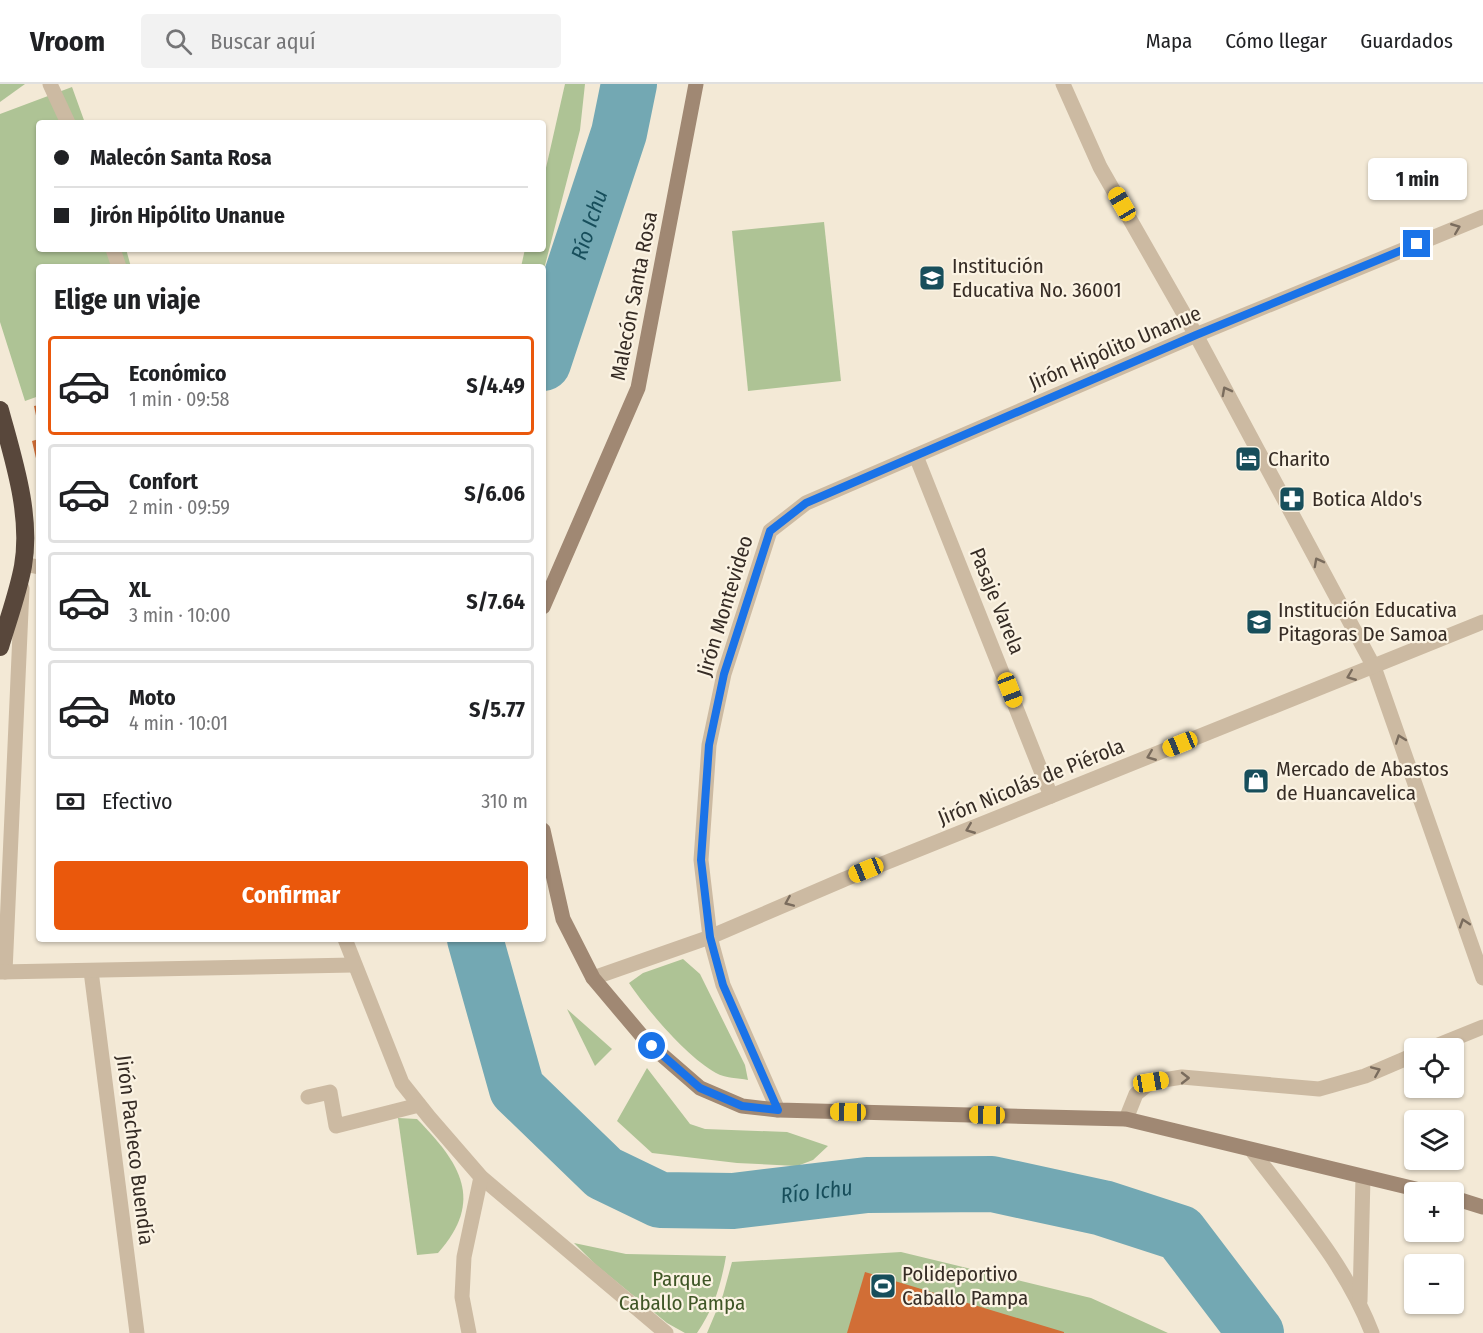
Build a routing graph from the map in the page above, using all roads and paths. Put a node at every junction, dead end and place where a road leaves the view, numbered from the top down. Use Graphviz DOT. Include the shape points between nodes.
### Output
graph roads {
  1 [pos="50,84"];
  2 [pos="696,84"];
  3 [pos="1063,84"];
  4 [pos="67,120"];
  5 [pos="1483,217"];
  6 [pos="1196,335"];
  7 [pos="0,410"];
  8 [pos="916,456"];
  9 [pos="770,531"];
  10 [pos="31,566"];
  11 [pos="546,600"];
  12 [pos="1483,622"];
  13 [pos="0,647"];
  14 [pos="1374,667"];
  15 [pos="1051,796"];
  16 [pos="546,843"];
  17 [pos="710,937"];
  18 [pos="346,942"];
  19 [pos="353,965"];
  20 [pos="91,971"];
  21 [pos="3,972"];
  22 [pos="593,978"];
  23 [pos="1483,978"];
  24 [pos="1483,1027"];
  25 [pos="1456,1038"];
  26 [pos="1404,1059"];
  27 [pos="308,1097"];
  28 [pos="419,1105"];
  29 [pos="778,1110"];
  30 [pos="1126,1119"];
  31 [pos="1253,1152"];
  32 [pos="481,1177"];
  33 [pos="1363,1177"];
  34 [pos="1404,1186"];
  35 [pos="1464,1201"];
  36 [pos="1483,1207"];
  37 [pos="1360,1301"];
  38 [pos="137,1333"];
  39 [pos="469,1333"];
  40 [pos="666,1333"];
  41 [pos="1372,1333"];
  1 -- 4 [label="street"];
  2 -- 11 [label="main road, Malecón Santa Rosa" via="638,388"];
  3 -- 6 [label="street" via="1100,167"];
  6 -- 5 [label="street, Jirón Hipólito Unanue, one-way"];
  6 -- 8 [label="street, Jirón Hipólito Unanue"];
  14 -- 6 [label="street, one-way"];
  7 -- 10 [label="highway" via="16,466"];
  8 -- 9 [label="street, Jirón Hipólito Unanue" via="806,503"];
  8 -- 15 [label="street, Pasaje Varela"];
  9 -- 17 [label="street, Jirón Montevideo" via="724,674 709,745 701,860"];
  10 -- 13 [label="highway"];
  10 -- 21 [label="street"];
  12 -- 14 [label="street, Jirón Nicolás de Piérola"];
  14 -- 15 [label="street, Jirón Nicolás de Piérola, one-way"];
  23 -- 14 [label="street, one-way"];
  15 -- 17 [label="street, Jirón Nicolás de Piérola, one-way"];
  16 -- 22 [label="main road" via="563,919"];
  17 -- 22 [label="street, Jirón Nicolás de Piérola"];
  17 -- 29 [label="street, Jirón Montevideo" via="723,985"];
  18 -- 19 [label="street"];
  19 -- 20 [label="street"];
  19 -- 28 [label="street" via="402,1083"];
  20 -- 21 [label="street"];
  20 -- 38 [label="street, Jirón Pacheco Buendía"];
  22 -- 29 [label="main road" via="647,1042 700,1088 742,1106"];
  24 -- 25 [label="street"];
  30 -- 26 [label="street, one-way" via="1136,1094 1151,1082 1182,1077 1319,1089"];
  27 -- 28 [label="street" via="330,1092 336,1126"];
  28 -- 32 [label="street"];
  29 -- 30 [label="main road"];
  30 -- 31 [label="main road"];
  31 -- 33 [label="main road"];
  31 -- 37 [label="street" via="1337,1262"];
  32 -- 39 [label="street" via="464,1257 462,1297"];
  32 -- 40 [label="street"];
  33 -- 34 [label="main road"];
  33 -- 37 [label="street"];
  35 -- 36 [label="main road"];
  37 -- 41 [label="street"];
}
